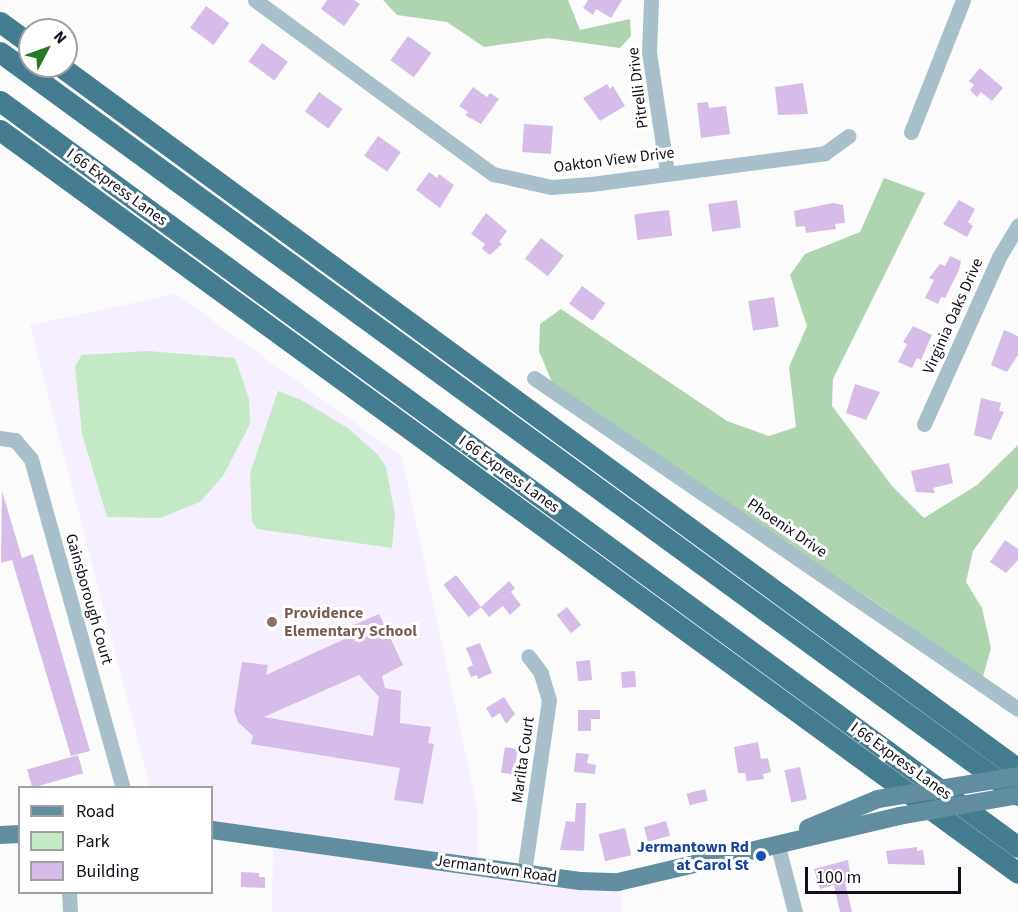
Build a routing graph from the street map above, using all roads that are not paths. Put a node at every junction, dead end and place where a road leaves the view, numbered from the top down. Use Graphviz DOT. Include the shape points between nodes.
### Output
graph roads {
  1 [pos="255,0"];
  2 [pos="651,0"];
  3 [pos="963,0"];
  4 [pos="0,22"];
  5 [pos="18,35"];
  6 [pos="0,52"];
  7 [pos="76,78"];
  8 [pos="0,101"];
  9 [pos="0,130"];
  10 [pos="911,132"];
  11 [pos="848,136"];
  12 [pos="667,172"];
  13 [pos="1018,225"];
  14 [pos="534,378"];
  15 [pos="924,424"];
  16 [pos="0,438"];
  17 [pos="528,656"];
  18 [pos="1018,709"];
  19 [pos="1018,769"];
  20 [pos="1018,776"];
  21 [pos="122,786"];
  22 [pos="1018,795"];
  23 [pos="213,830"];
  24 [pos="18,834"];
  25 [pos="0,835"];
  26 [pos="777,843"];
  27 [pos="1018,847"];
  28 [pos="524,873"];
  29 [pos="1018,873"];
  30 [pos="69,894"];
  31 [pos="70,912"];
  32 [pos="795,912"];
  1 -- 12 [label="street, Oakton View Drive" via="493,174 551,187"];
  2 -- 12 [label="street, Pitrelli Drive" via="650,52"];
  3 -- 10 [label="street"];
  4 -- 5 [label="highway"];
  6 -- 22 [label="highway"];
  7 -- 19 [label="highway"];
  8 -- 27 [label="highway, I 66 Express Lanes"];
  9 -- 29 [label="highway"];
  11 -- 12 [label="street, Oakton View Drive" via="825,153"];
  13 -- 15 [label="street, Virginia Oaks Drive" via="999,257"];
  14 -- 18 [label="street, Phoenix Drive"];
  16 -- 21 [label="street, Gainsborough Court" via="15,440 31,459"];
  17 -- 28 [label="street, Marilta Court" via="541,673 549,700"];
  20 -- 26 [label="main road, Jermantown Road, bridge" via="878,799"];
  22 -- 26 [label="main road, Jermantown Road, bridge"];
  23 -- 28 [label="main road, Jermantown Road"];
  24 -- 25 [label="main road"];
  26 -- 28 [label="main road, Jermantown Road" via="632,881 581,881"];
  26 -- 32 [label="street"];
  30 -- 31 [label="street"];
}
